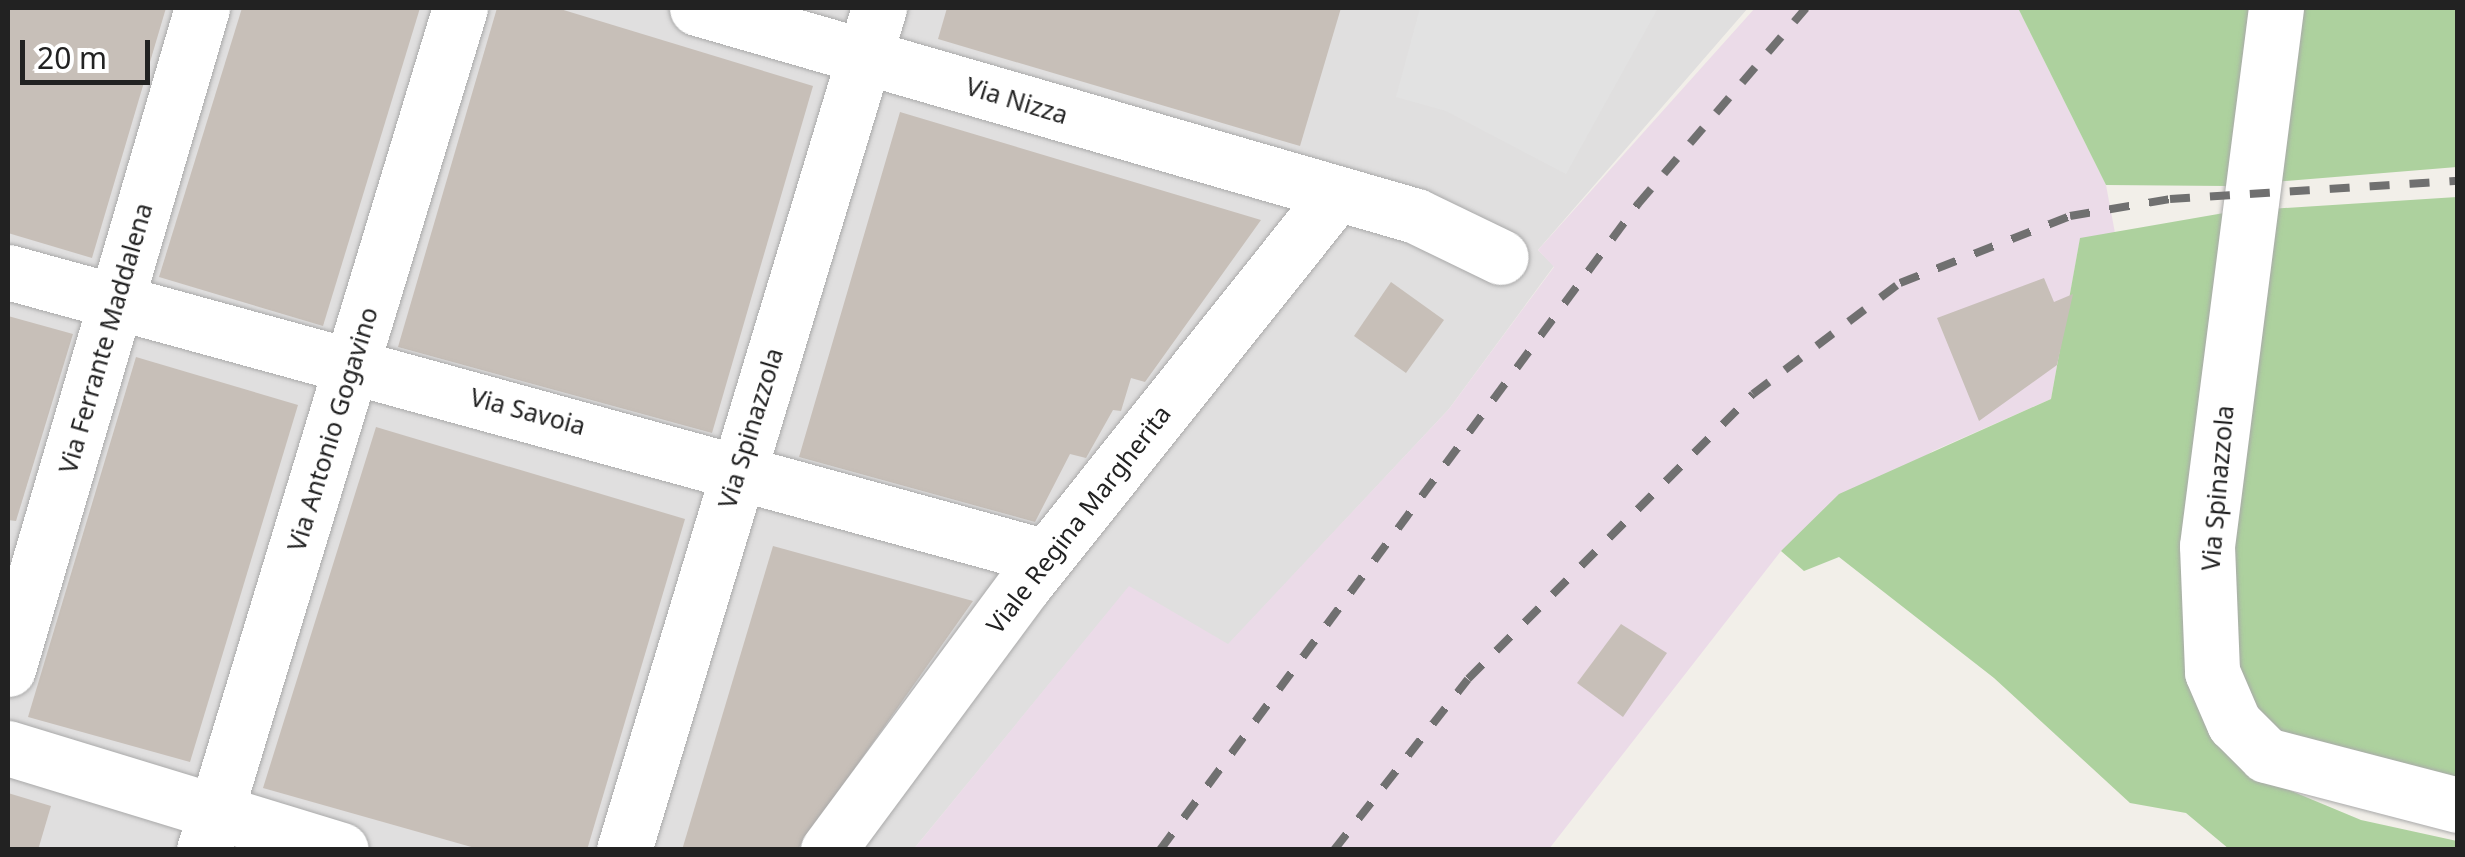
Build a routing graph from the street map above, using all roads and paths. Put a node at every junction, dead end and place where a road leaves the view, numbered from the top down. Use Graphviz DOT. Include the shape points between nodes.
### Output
graph roads {
  1 [pos="202,8"];
  2 [pos="460,8"];
  3 [pos="697,8"];
  4 [pos="2276,8"];
  5 [pos="872,31"];
  6 [pos="1336,194"];
  7 [pos="1501,257"];
  8 [pos="8,272"];
  9 [pos="116,302"];
  10 [pos="352,364"];
  11 [pos="737,468"];
  12 [pos="1046,558"];
  13 [pos="8,669"];
  14 [pos="8,748"];
  15 [pos="2458,805"];
  16 [pos="210,832"];
  17 [pos="340,850"];
  18 [pos="624,850"];
  19 [pos="828,850"];
  1 -- 9 [label="street, Via Ferrante Maddalena"];
  2 -- 10 [label="street, Via Antonio Gogavino"];
  3 -- 5 [label="street, Via Nizza"];
  4 -- 15 [label="street, Via Spinazzola" via="2207,546 2212,672 2234,723 2266,754"];
  5 -- 6 [label="street, Via Nizza"];
  5 -- 11 [label="street, Via Spinazzola"];
  6 -- 7 [label="street, Via Nizza" via="1416,216"];
  6 -- 12 [label="street, Viale Regina Margherita"];
  8 -- 9 [label="street, Via Savoia"];
  9 -- 10 [label="street, Via Savoia"];
  9 -- 13 [label="street, Via Ferrante Maddalena"];
  10 -- 11 [label="street, Via Savoia"];
  10 -- 16 [label="street, Via Antonio Gogavino"];
  11 -- 12 [label="street, Via Savoia"];
  11 -- 18 [label="street, Via Spinazzola"];
  12 -- 19 [label="street, Viale Regina Margherita"];
  14 -- 16 [label="street"];
  16 -- 17 [label="street"];
}
